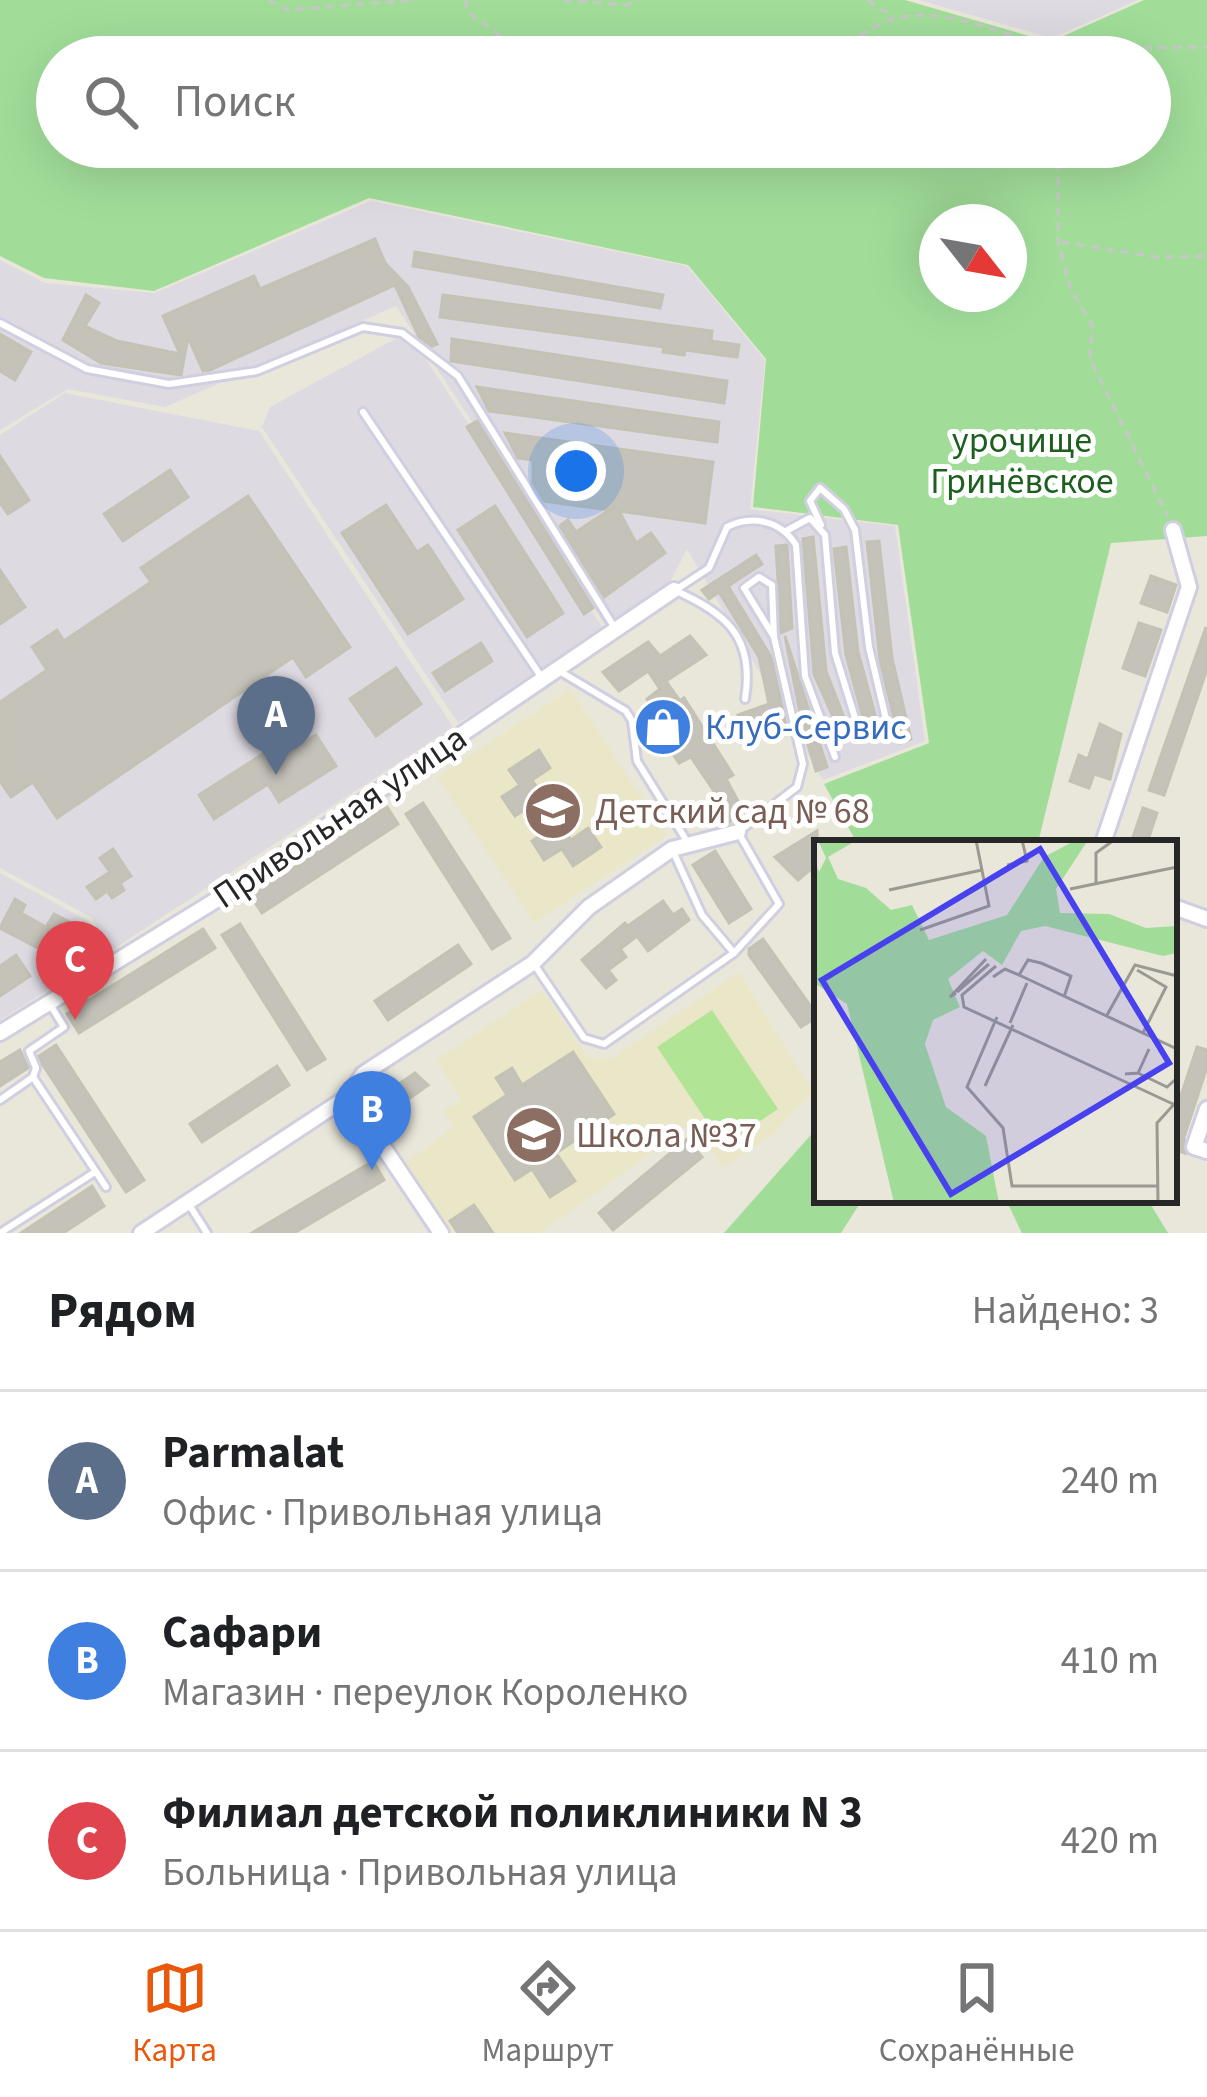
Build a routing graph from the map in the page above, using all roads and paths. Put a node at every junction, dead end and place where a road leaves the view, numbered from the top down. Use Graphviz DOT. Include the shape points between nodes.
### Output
graph roads {
  1 [pos="268,0"];
  2 [pos="414,0"];
  3 [pos="466,0"];
  4 [pos="562,0"];
  5 [pos="639,0"];
  6 [pos="867,0"];
  7 [pos="896,18"];
  8 [pos="500,36"];
  9 [pos="857,36"];
  10 [pos="1010,36"];
  11 [pos="1171,47"];
  12 [pos="1207,47"];
  13 [pos="1058,168"];
  14 [pos="1058,242"];
  15 [pos="1207,256"];
  16 [pos="0,323"];
  17 [pos="364,412"];
  18 [pos="821,525"];
  19 [pos="1173,530"];
  20 [pos="786,531"];
  21 [pos="674,590"];
  22 [pos="618,633"];
  23 [pos="774,637"];
  24 [pos="560,671"];
  25 [pos="544,682"];
  26 [pos="745,699"];
  27 [pos="859,730"];
  28 [pos="889,732"];
  29 [pos="835,757"];
  30 [pos="738,832"];
  31 [pos="1104,840"];
  32 [pos="688,843"];
  33 [pos="672,849"];
  34 [pos="1177,909"];
  35 [pos="1207,919"];
  36 [pos="734,952"];
  37 [pos="533,963"];
  38 [pos="50,1003"];
  39 [pos="0,1034"];
  40 [pos="33,1077"];
  41 [pos="350,1096"];
  42 [pos="0,1100"];
  43 [pos="1207,1109"];
  44 [pos="1207,1151"];
  45 [pos="95,1172"];
  46 [pos="106,1187"];
  47 [pos="188,1203"];
  48 [pos="0,1233"];
  49 [pos="141,1233"];
  50 [pos="207,1233"];
  51 [pos="441,1233"];
  1 -- 2 [label="path" via="288,10"];
  3 -- 8 [label="path" via="466,11"];
  4 -- 5 [label="path"];
  6 -- 7 [label="path"];
  7 -- 9 [label="path"];
  7 -- 10 [label="path" via="942,16"];
  11 -- 12 [label="path"];
  13 -- 14 [label="path"];
  14 -- 15 [label="path"];
  14 -- 19 [label="path" via="1071,290 1092,325 1090,359"];
  16 -- 22 [label="lane" via="87,369 169,384 257,371 362,327 403,333 458,376"];
  17 -- 25 [label="lane"];
  18 -- 20 [label="lane" via="800,520"];
  18 -- 27 [label="lane" via="835,652"];
  18 -- 28 [label="lane" via="810,501 820,488 855,530"];
  19 -- 31 [label="street" via="1189,587"];
  20 -- 21 [label="lane" via="754,520 727,527 709,568"];
  20 -- 29 [label="lane" via="796,545 805,676"];
  21 -- 22 [label="street, Привольная улица"];
  21 -- 26 [label="lane" via="709,604 737,637 749,672"];
  22 -- 24 [label="street, Привольная улица"];
  23 -- 23 [label="lane" via="772,585 759,577 744,588 746,599"];
  23 -- 30 [label="lane" via="801,778"];
  24 -- 25 [label="street, Привольная улица"];
  24 -- 32 [label="lane" via="626,711 637,761"];
  25 -- 38 [label="street, Привольная улица"];
  30 -- 32 [label="street"];
  30 -- 36 [label="lane" via="779,904"];
  32 -- 33 [label="street"];
  33 -- 36 [label="lane" via="702,915"];
  33 -- 37 [label="street" via="589,907"];
  34 -- 35 [label="street"];
  36 -- 37 [label="lane" via="604,1044 584,1038"];
  37 -- 41 [label="street" via="363,1074"];
  38 -- 39 [label="street, Привольная улица"];
  38 -- 40 [label="lane" via="64,1027 29,1051"];
  40 -- 42 [label="lane"];
  40 -- 45 [label="lane"];
  41 -- 47 [label="street"];
  41 -- 51 [label="street"];
  43 -- 44 [label="street" via="1194,1148"];
  45 -- 46 [label="lane"];
  45 -- 48 [label="lane"];
  47 -- 49 [label="street"];
  47 -- 50 [label="lane"];
}
